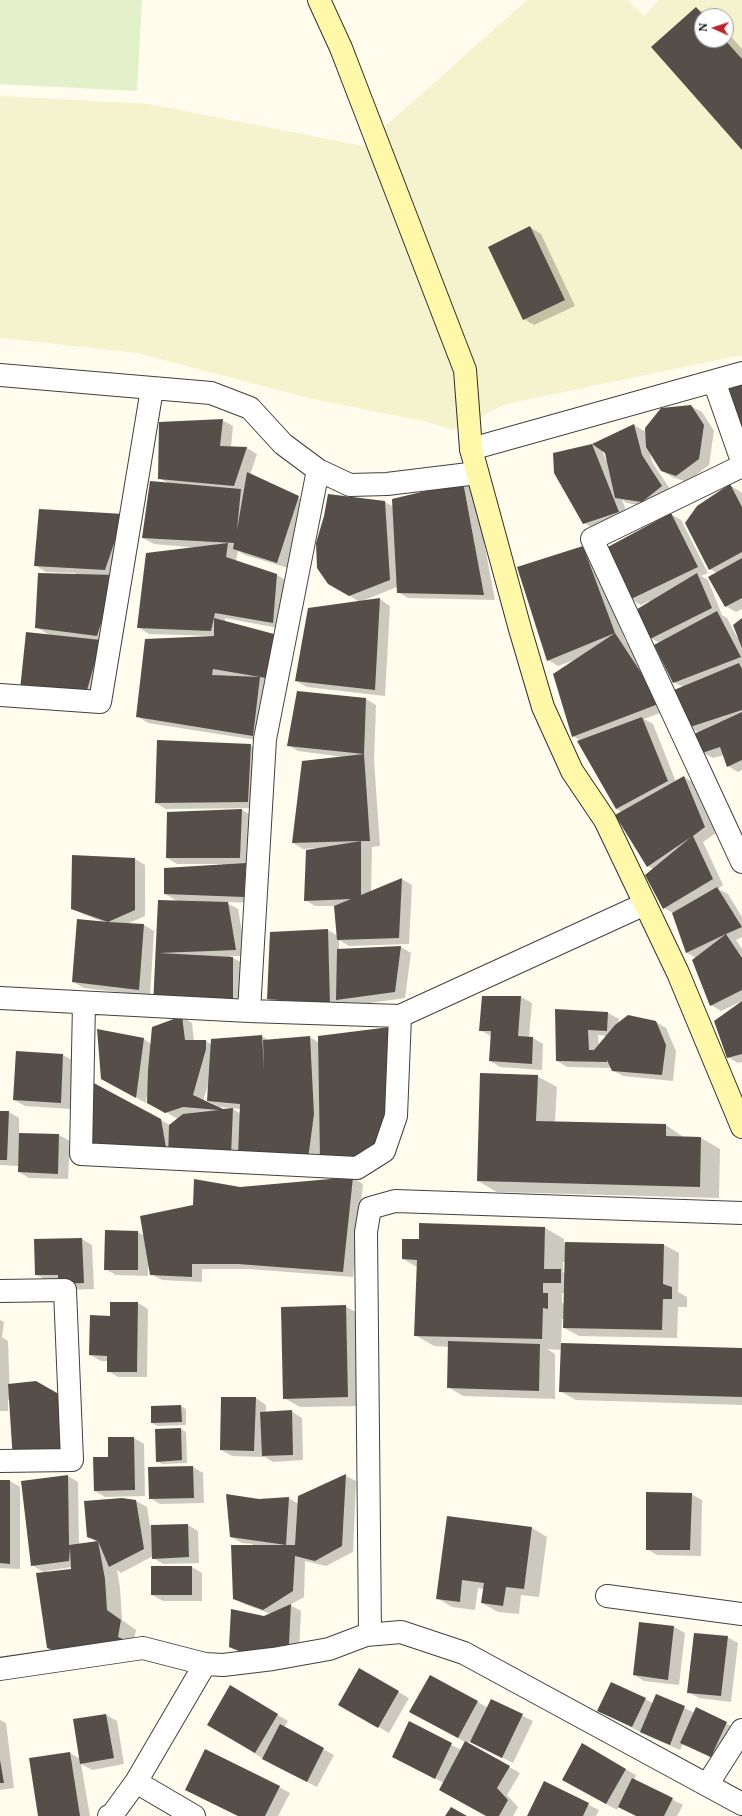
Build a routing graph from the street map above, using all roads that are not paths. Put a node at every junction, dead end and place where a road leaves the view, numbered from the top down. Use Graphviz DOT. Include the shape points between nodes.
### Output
graph roads {
  1 [pos="319,0"];
  2 [pos="742,373"];
  3 [pos="0,375"];
  4 [pos="714,381"];
  5 [pos="152,389"];
  6 [pos="471,449"];
  7 [pos="742,461"];
  8 [pos="742,466"];
  9 [pos="318,470"];
  10 [pos="477,474"];
  11 [pos="0,695"];
  12 [pos="742,862"];
  13 [pos="645,904"];
  14 [pos="0,998"];
  15 [pos="84,1003"];
  16 [pos="249,1011"];
  17 [pos="400,1016"];
  18 [pos="742,1127"];
  19 [pos="742,1213"];
  20 [pos="0,1291"];
  21 [pos="0,1461"];
  22 [pos="607,1596"];
  23 [pos="742,1614"];
  24 [pos="370,1634"];
  25 [pos="205,1664"];
  26 [pos="0,1669"];
  27 [pos="742,1730"];
  28 [pos="136,1782"];
  29 [pos="707,1785"];
  30 [pos="742,1804"];
  31 [pos="109,1816"];
  32 [pos="194,1816"];
  1 -- 6 [label="street" via="344,55 465,370"];
  2 -- 4 [label="street"];
  3 -- 5 [label="street"];
  4 -- 6 [label="street"];
  4 -- 7 [label="street"];
  5 -- 9 [label="street" via="211,394 250,408 283,444"];
  5 -- 11 [label="street" via="100,702"];
  6 -- 10 [label="street"];
  8 -- 12 [label="street" via="592,539"];
  9 -- 10 [label="street" via="350,485 387,484"];
  9 -- 16 [label="street" via="265,739"];
  10 -- 13 [label="street" via="543,707 572,771 605,820"];
  13 -- 17 [label="street"];
  13 -- 18 [label="street" via="678,973"];
  14 -- 15 [label="street"];
  15 -- 16 [label="street"];
  15 -- 17 [label="street" via="81,1154 357,1168 384,1151 396,1116"];
  16 -- 17 [label="street"];
  19 -- 24 [label="street" via="395,1201 370,1208 366,1232"];
  20 -- 21 [label="street" via="65,1290 72,1460"];
  22 -- 23 [label="street"];
  24 -- 25 [label="street" via="322,1650 223,1665"];
  24 -- 29 [label="street" via="401,1632 464,1653"];
  25 -- 26 [label="street" via="143,1648"];
  25 -- 28 [label="street"];
  27 -- 29 [label="street"];
  28 -- 31 [label="street"];
  28 -- 32 [label="street"];
  29 -- 30 [label="street"];
}
